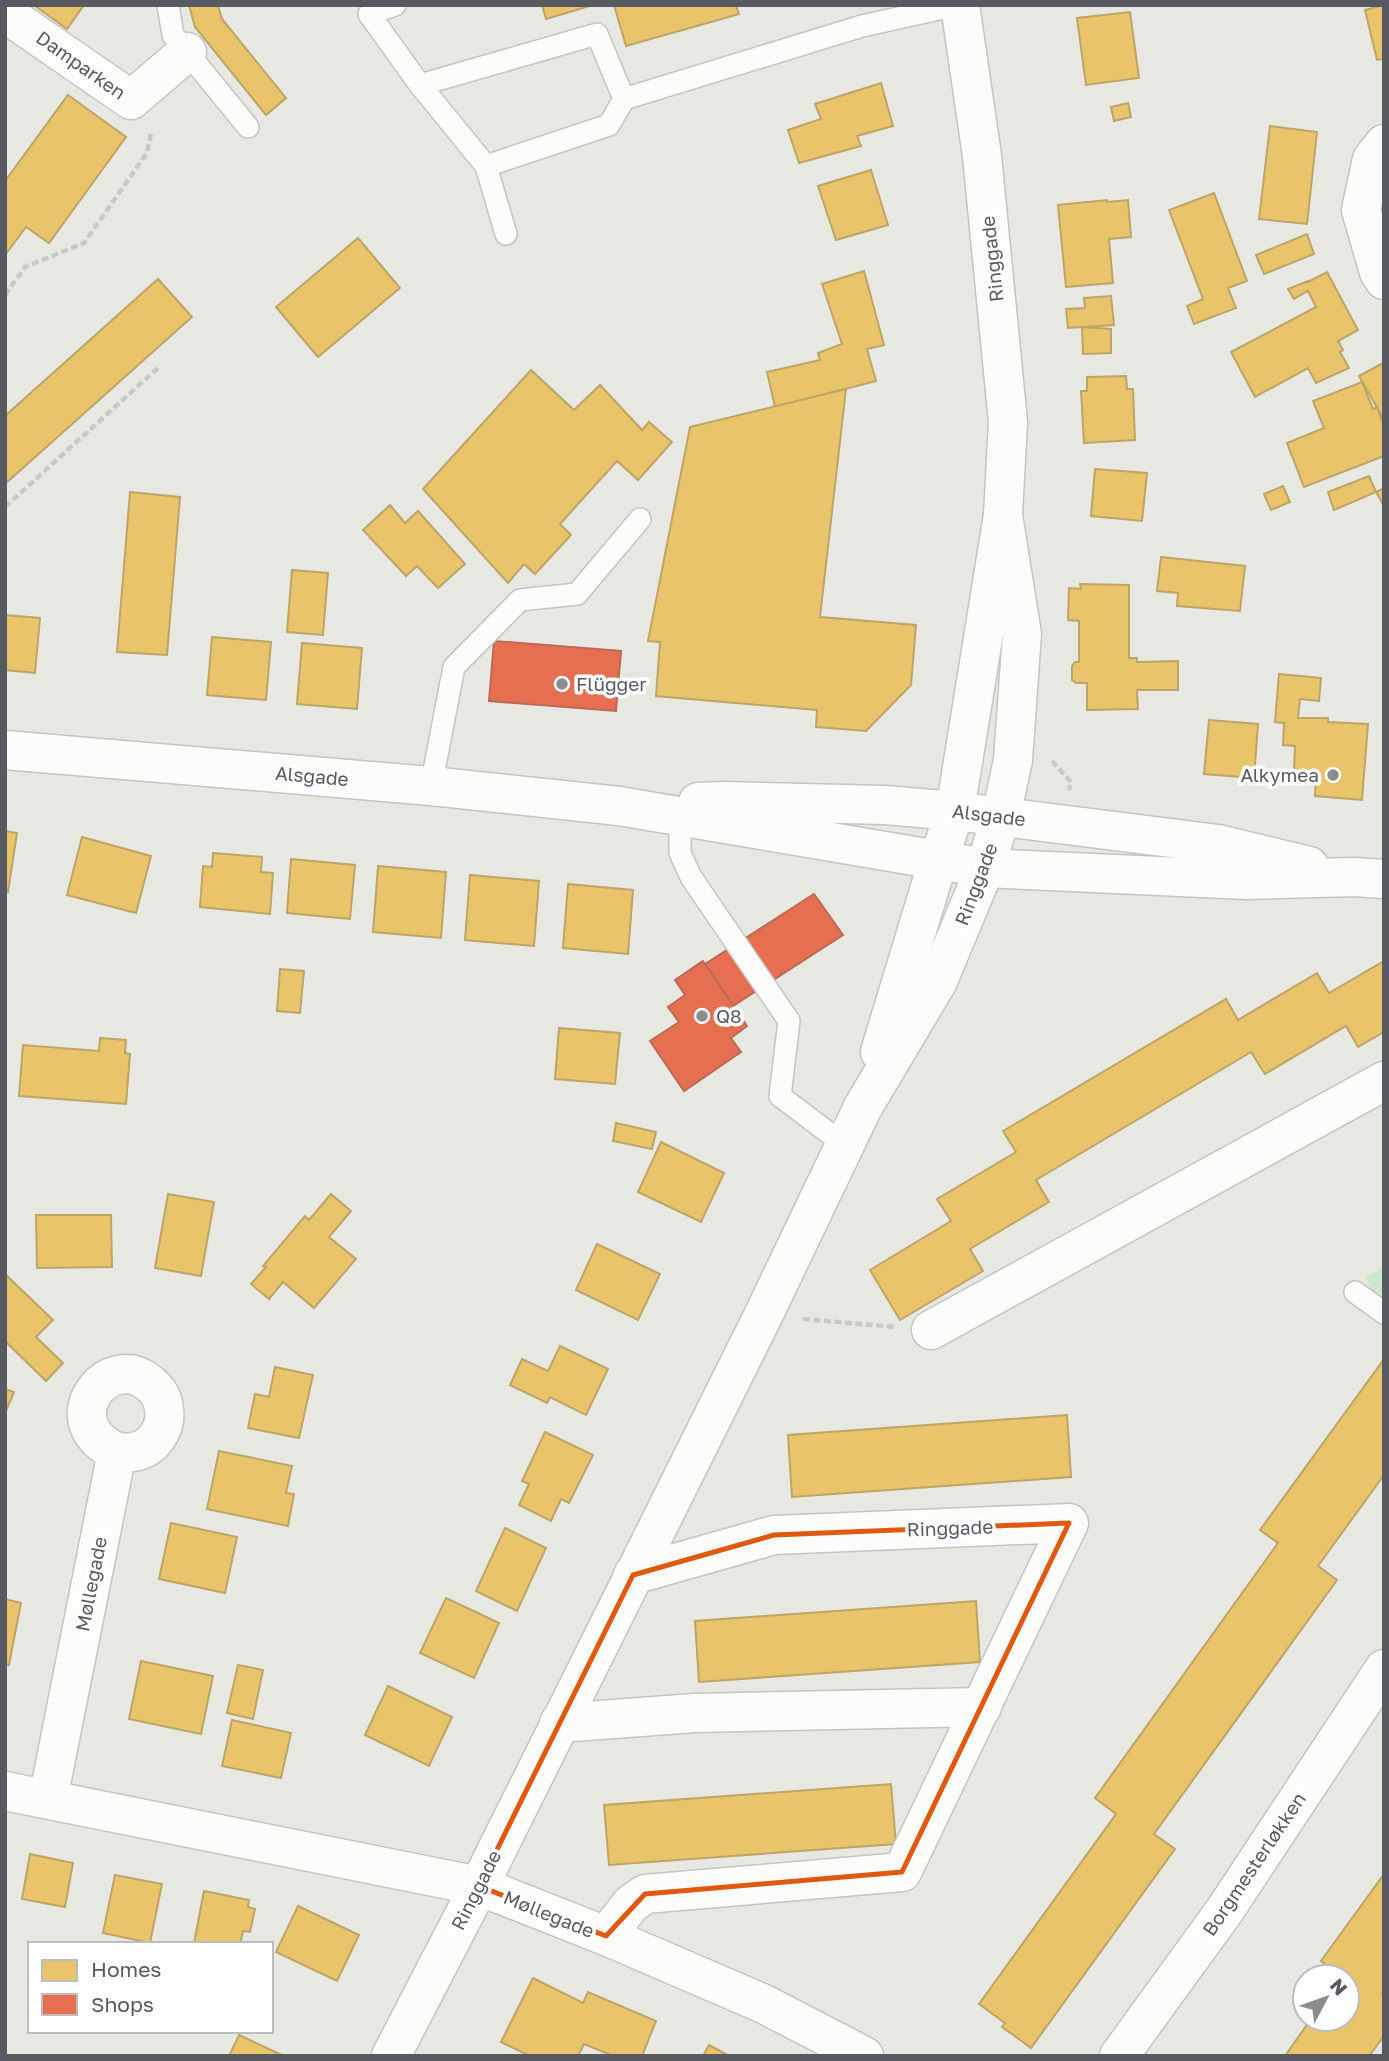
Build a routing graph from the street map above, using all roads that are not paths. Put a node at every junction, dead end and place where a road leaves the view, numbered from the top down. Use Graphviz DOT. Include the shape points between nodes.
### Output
graph roads {
  1 [pos="168,5"];
  2 [pos="395,5"];
  3 [pos="958,5"];
  4 [pos="5,13"];
  5 [pos="860,16"];
  6 [pos="187,52"];
  7 [pos="420,85"];
  8 [pos="624,99"];
  9 [pos="248,127"];
  10 [pos="1384,144"];
  11 [pos="486,166"];
  12 [pos="506,234"];
  13 [pos="1384,279"];
  14 [pos="1003,514"];
  15 [pos="640,519"];
  16 [pos="5,750"];
  17 [pos="431,786"];
  18 [pos="680,809"];
  19 [pos="956,811"];
  20 [pos="1001,816"];
  21 [pos="937,862"];
  22 [pos="985,868"];
  23 [pos="1369,878"];
  24 [pos="1384,1081"];
  25 [pos="863,1107"];
  26 [pos="845,1146"];
  27 [pos="1355,1292"];
  28 [pos="1384,1313"];
  29 [pos="931,1330"];
  30 [pos="117,1452"];
  31 [pos="633,1575"];
  32 [pos="1384,1669"];
  33 [pos="982,1707"];
  34 [pos="559,1723"];
  35 [pos="5,1791"];
  36 [pos="48,1798"];
  37 [pos="479,1886"];
  38 [pos="606,1936"];
  39 [pos="390,2056"];
  40 [pos="864,2056"];
  41 [pos="1119,2056"];
  1 -- 6 [label="lane" via="173,35"];
  2 -- 7 [label="lane" via="369,14"];
  3 -- 5 [label="lane"];
  3 -- 14 [label="street, Ringgade" via="982,156 1008,422"];
  4 -- 6 [label="street, Damparken" via="131,100"];
  5 -- 8 [label="lane"];
  6 -- 9 [label="lane"];
  7 -- 8 [label="lane" via="597,34"];
  7 -- 11 [label="lane"];
  8 -- 11 [label="lane" via="609,125"];
  10 -- 13 [label="street" via="1372,159 1361,210"];
  11 -- 12 [label="lane"];
  14 -- 19 [label="street, Ringgade"];
  14 -- 20 [label="street, Ringgade" via="1022,634 1013,760"];
  15 -- 17 [label="lane" via="577,594 520,600 454,667"];
  16 -- 17 [label="street, Alsgade"];
  17 -- 18 [label="street, Alsgade"];
  18 -- 19 [label="street, Alsgade" via="723,800"];
  18 -- 21 [label="street, Alsgade"];
  18 -- 26 [label="lane" via="680,853 691,877 789,1021 780,1096"];
  19 -- 20 [label="street, Alsgade"];
  19 -- 21 [label="street, Ringgade"];
  20 -- 22 [label="street, Ringgade"];
  20 -- 23 [label="street, Alsgade" via="1218,844"];
  21 -- 22 [label="street, Alsgade"];
  21 -- 25 [label="street, Ringgade"];
  22 -- 23 [label="street, Alsgade" via="1247,880"];
  22 -- 25 [label="street, Ringgade" via="938,981"];
  24 -- 29 [label="street"];
  25 -- 26 [label="street, Ringgade"];
  26 -- 31 [label="street, Ringgade"];
  27 -- 28 [label="lane"];
  30 -- 36 [label="street, Møllegade"];
  31 -- 33 [label="street, Ringgade" via="774,1535 1069,1523"];
  31 -- 34 [label="street, Ringgade"];
  32 -- 41 [label="street, Borgmesterløkken" via="1225,1910"];
  33 -- 34 [label="street" via="695,1713"];
  33 -- 38 [label="street, Ringgade" via="902,1872 645,1894"];
  34 -- 37 [label="street, Ringgade"];
  35 -- 36 [label="street, Møllegade"];
  36 -- 37 [label="street, Møllegade"];
  37 -- 38 [label="street, Møllegade"];
  37 -- 39 [label="street, Ringgade"];
  38 -- 40 [label="street, Møllegade" via="764,2004"];
}
